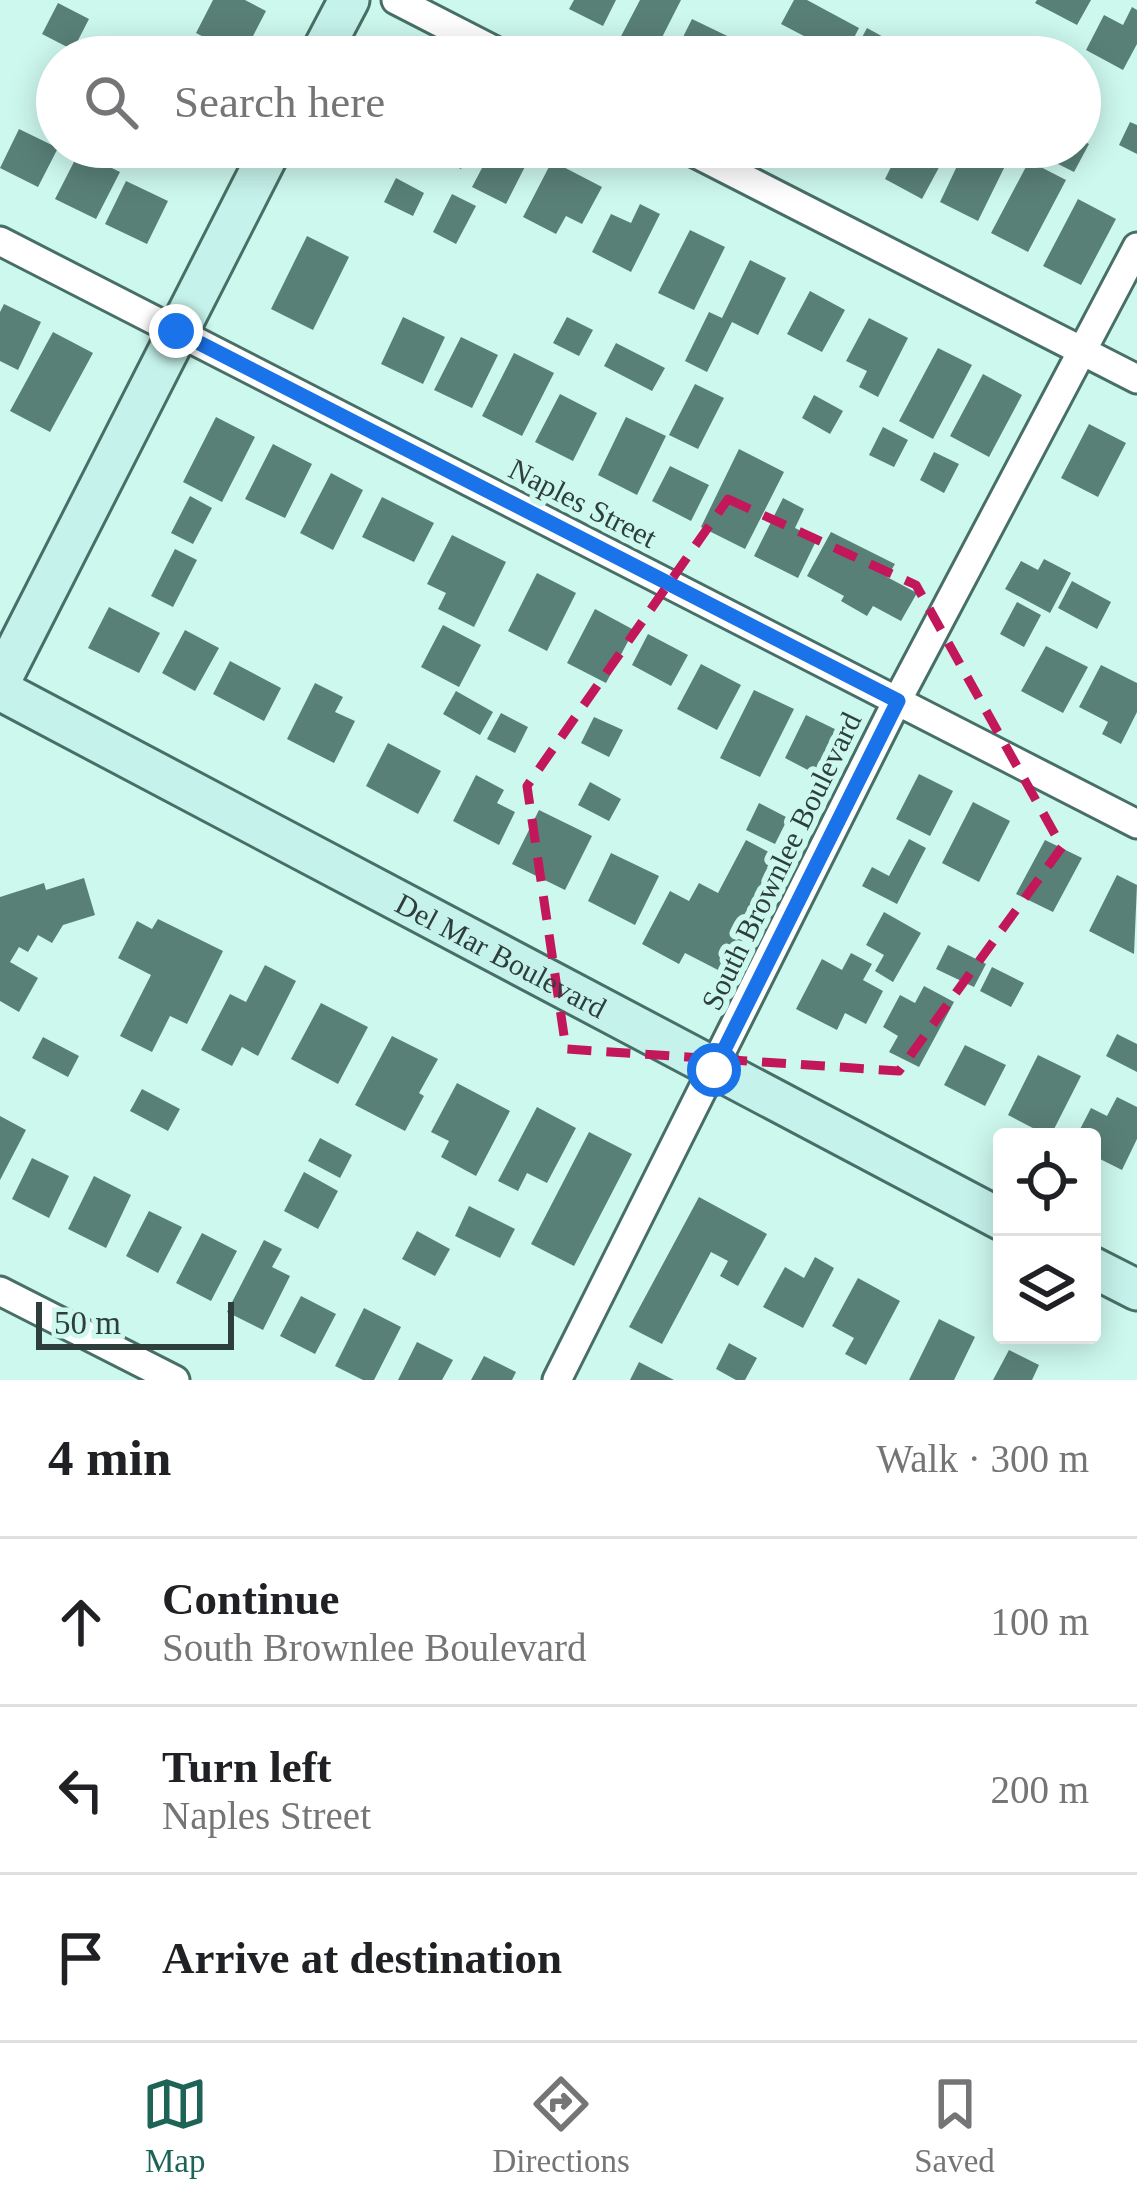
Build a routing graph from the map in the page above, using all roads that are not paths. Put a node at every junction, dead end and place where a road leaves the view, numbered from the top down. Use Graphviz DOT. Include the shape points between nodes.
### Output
graph roads {
  1 [pos="349,0"];
  2 [pos="396,0"];
  3 [pos="330,36"];
  4 [pos="466,36"];
  5 [pos="261,168"];
  6 [pos="724,168"];
  7 [pos="0,241"];
  8 [pos="1137,247"];
  9 [pos="176,331"];
  10 [pos="1084,352"];
  11 [pos="1137,379"];
  12 [pos="0,686"];
  13 [pos="898,701"];
  14 [pos="1137,824"];
  15 [pos="714,1070"];
  16 [pos="993,1215"];
  17 [pos="1101,1272"];
  18 [pos="1137,1290"];
  19 [pos="0,1291"];
  20 [pos="175,1380"];
  21 [pos="557,1380"];
  1 -- 3 [label="street"];
  2 -- 4 [label="street"];
  5 -- 9 [label="street"];
  6 -- 10 [label="street"];
  7 -- 9 [label="street, Naples Street"];
  8 -- 10 [label="street, South Brownlee Boulevard"];
  9 -- 12 [label="street"];
  9 -- 13 [label="street, Naples Street"];
  10 -- 11 [label="street"];
  10 -- 13 [label="street, South Brownlee Boulevard"];
  12 -- 15 [label="street, Del Mar Boulevard"];
  13 -- 14 [label="street, Naples Street"];
  13 -- 15 [label="street, South Brownlee Boulevard"];
  15 -- 16 [label="street, Del Mar Boulevard"];
  15 -- 21 [label="street, South Brownlee Boulevard"];
  17 -- 18 [label="street"];
  19 -- 20 [label="street"];
}
